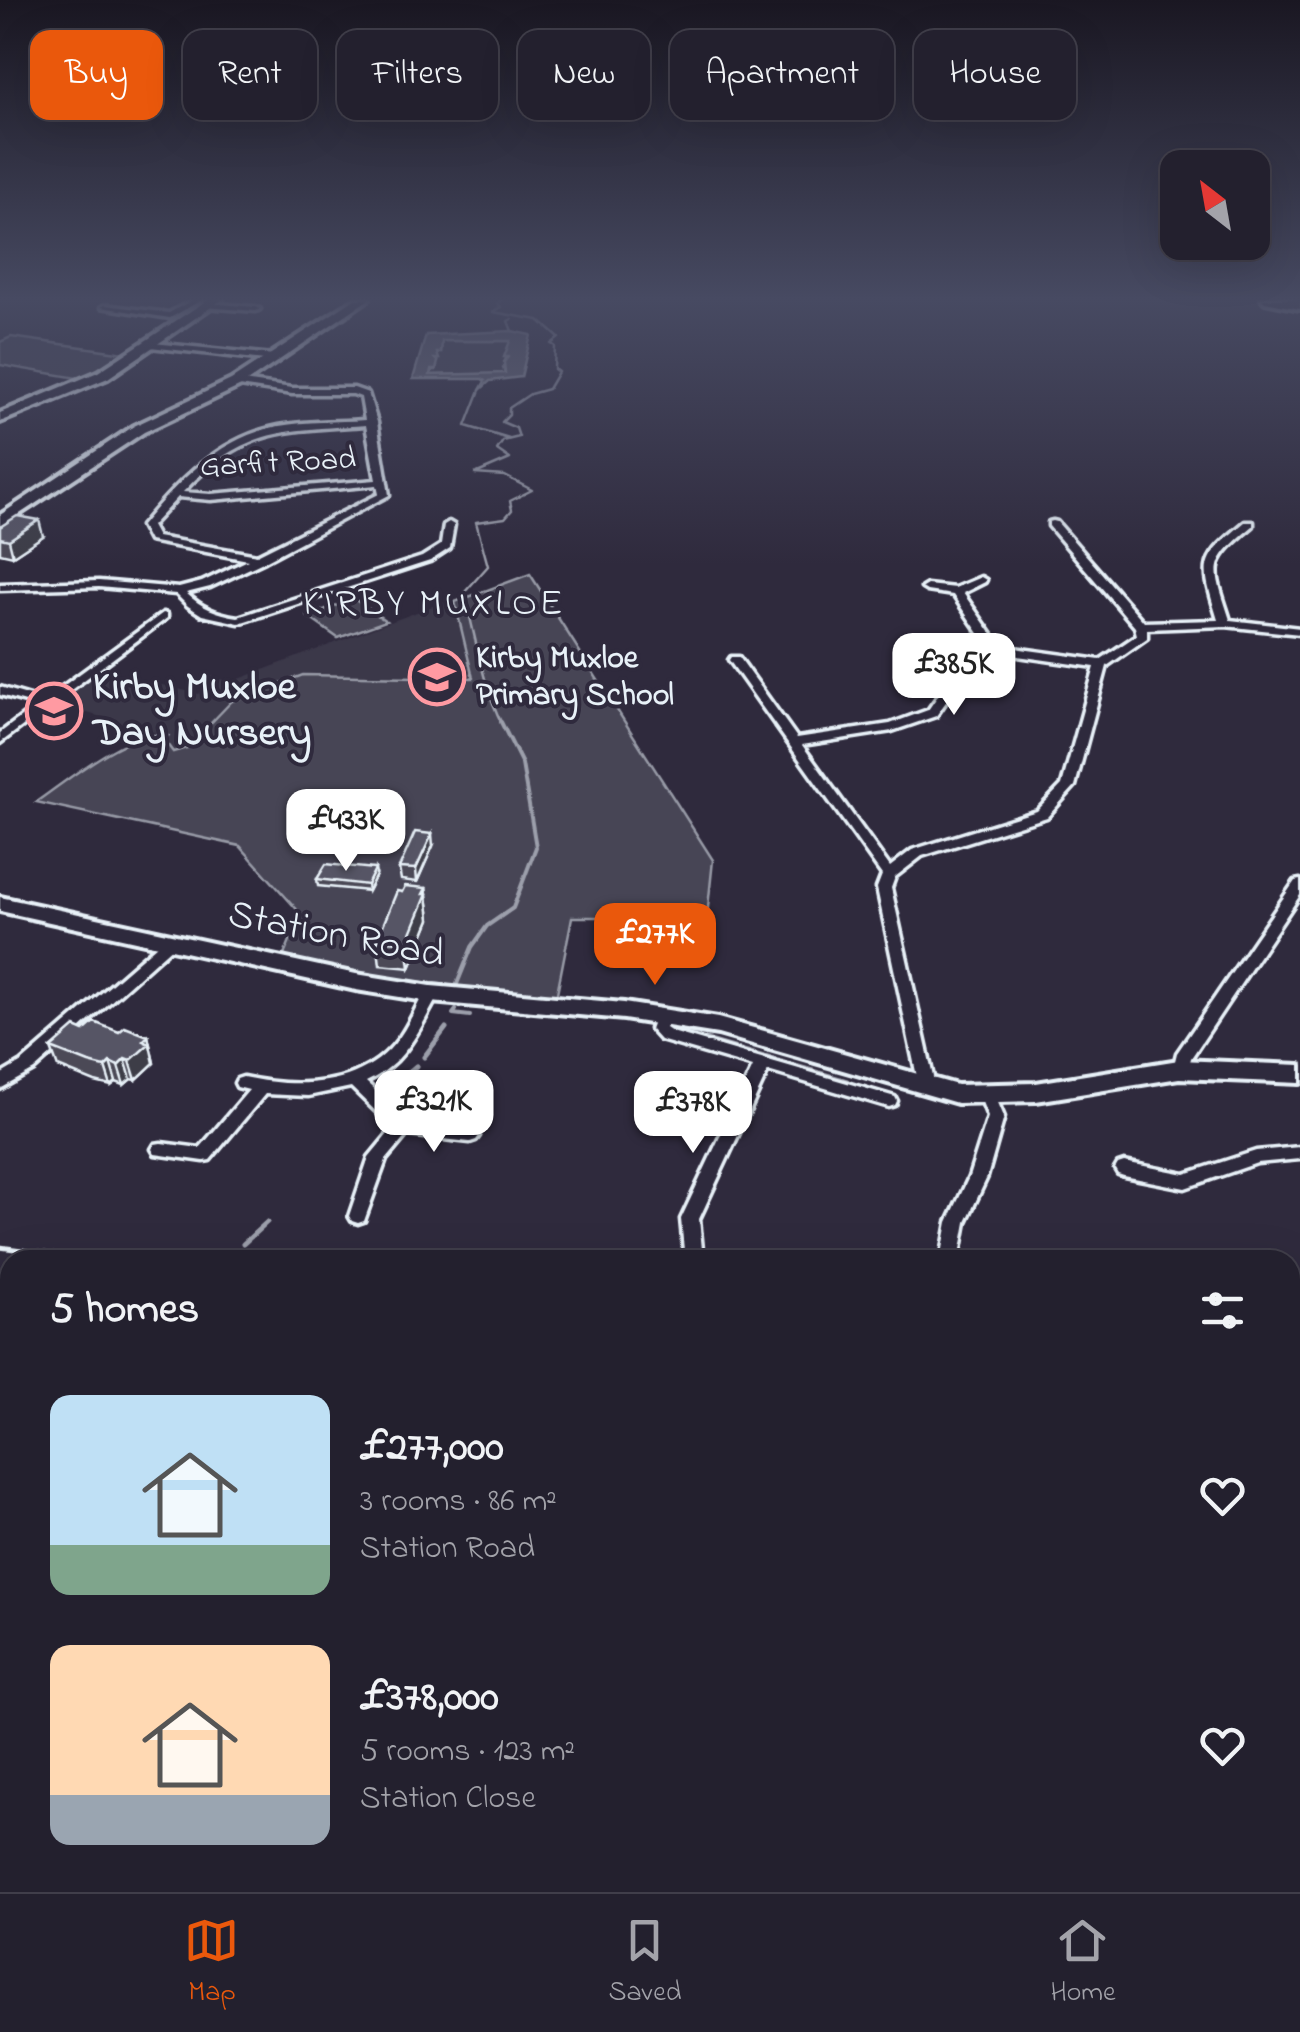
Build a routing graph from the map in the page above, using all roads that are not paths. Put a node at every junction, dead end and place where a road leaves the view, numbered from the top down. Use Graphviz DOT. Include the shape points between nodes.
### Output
graph roads {
  1 [pos="74,387"];
  2 [pos="227,387"];
  3 [pos="262,387"];
  4 [pos="0,418"];
  5 [pos="372,422"];
  6 [pos="383,482"];
  7 [pos="176,494"];
  8 [pos="0,522"];
  9 [pos="1053,524"];
  10 [pos="1248,524"];
  11 [pos="448,525"];
  12 [pos="261,558"];
  13 [pos="981,580"];
  14 [pos="0,587"];
  15 [pos="926,588"];
  16 [pos="179,591"];
  17 [pos="957,592"];
  18 [pos="163,616"];
  19 [pos="1225,623"];
  20 [pos="1141,626"];
  21 [pos="1300,631"];
  22 [pos="996,648"];
  23 [pos="735,660"];
  24 [pos="1102,664"];
  25 [pos="0,691"];
  26 [pos="46,704"];
  27 [pos="0,738"];
  28 [pos="794,742"];
  29 [pos="888,875"];
  30 [pos="1300,884"];
  31 [pos="0,904"];
  32 [pos="169,942"];
  33 [pos="431,994"];
  34 [pos="662,1017"];
  35 [pos="763,1064"];
  36 [pos="1181,1069"];
  37 [pos="1300,1074"];
  38 [pos="356,1081"];
  39 [pos="0,1083"];
  40 [pos="927,1086"];
  41 [pos="988,1097"];
  42 [pos="889,1101"];
  43 [pos="403,1128"];
  44 [pos="470,1136"];
  45 [pos="161,1149"];
  46 [pos="1300,1153"];
  47 [pos="1124,1168"];
  48 [pos="358,1216"];
  49 [pos="693,1250"];
  50 [pos="952,1250"];
  1 -- 4 [label="street"];
  2 -- 8 [label="street" via="139,429"];
  3 -- 5 [label="street" via="354,391 365,395"];
  5 -- 6 [label="street"];
  5 -- 7 [label="street" via="250,437 194,472"];
  6 -- 7 [label="street, Garfit Road"];
  6 -- 12 [label="street" via="384,495 367,506"];
  7 -- 12 [label="street" via="146,526 153,539"];
  9 -- 20 [label="street"];
  10 -- 19 [label="street" via="1208,563"];
  11 -- 16 [label="street" via="446,546 426,559 240,620 212,618"];
  12 -- 16 [label="street" via="206,586"];
  13 -- 17 [label="street"];
  14 -- 16 [label="street" via="98,584"];
  15 -- 17 [label="street"];
  17 -- 22 [label="street"];
  18 -- 26 [label="street"];
  19 -- 20 [label="street"];
  19 -- 21 [label="street"];
  20 -- 24 [label="street" via="1144,636"];
  22 -- 24 [label="street"];
  22 -- 28 [label="street" via="970,660 932,713 892,728"];
  23 -- 28 [label="street"];
  24 -- 29 [label="street" via="1068,786 1042,814 917,853"];
  25 -- 26 [label="street"];
  26 -- 27 [label="street"];
  28 -- 29 [label="street"];
  29 -- 40 [label="street" via="884,888"];
  30 -- 36 [label="street" via="1182,1057"];
  31 -- 32 [label="street, Station Road"];
  32 -- 33 [label="street, Station Road"];
  32 -- 39 [label="street"];
  33 -- 34 [label="street, Station Road"];
  33 -- 38 [label="street" via="403,1046"];
  34 -- 35 [label="street" via="658,1028 666,1036"];
  34 -- 40 [label="street, Station Road" via="718,1026"];
  35 -- 42 [label="street"];
  35 -- 49 [label="street" via="690,1220"];
  36 -- 37 [label="street, Station Road"];
  36 -- 41 [label="street, Station Road"];
  38 -- 43 [label="street"];
  38 -- 45 [label="street" via="252,1085 229,1130 204,1155"];
  40 -- 41 [label="street, Station Road"];
  41 -- 50 [label="street" via="996,1118"];
  43 -- 44 [label="street"];
  43 -- 48 [label="street" via="378,1157"];
  46 -- 47 [label="street" via="1256,1156 1184,1181"];
}
